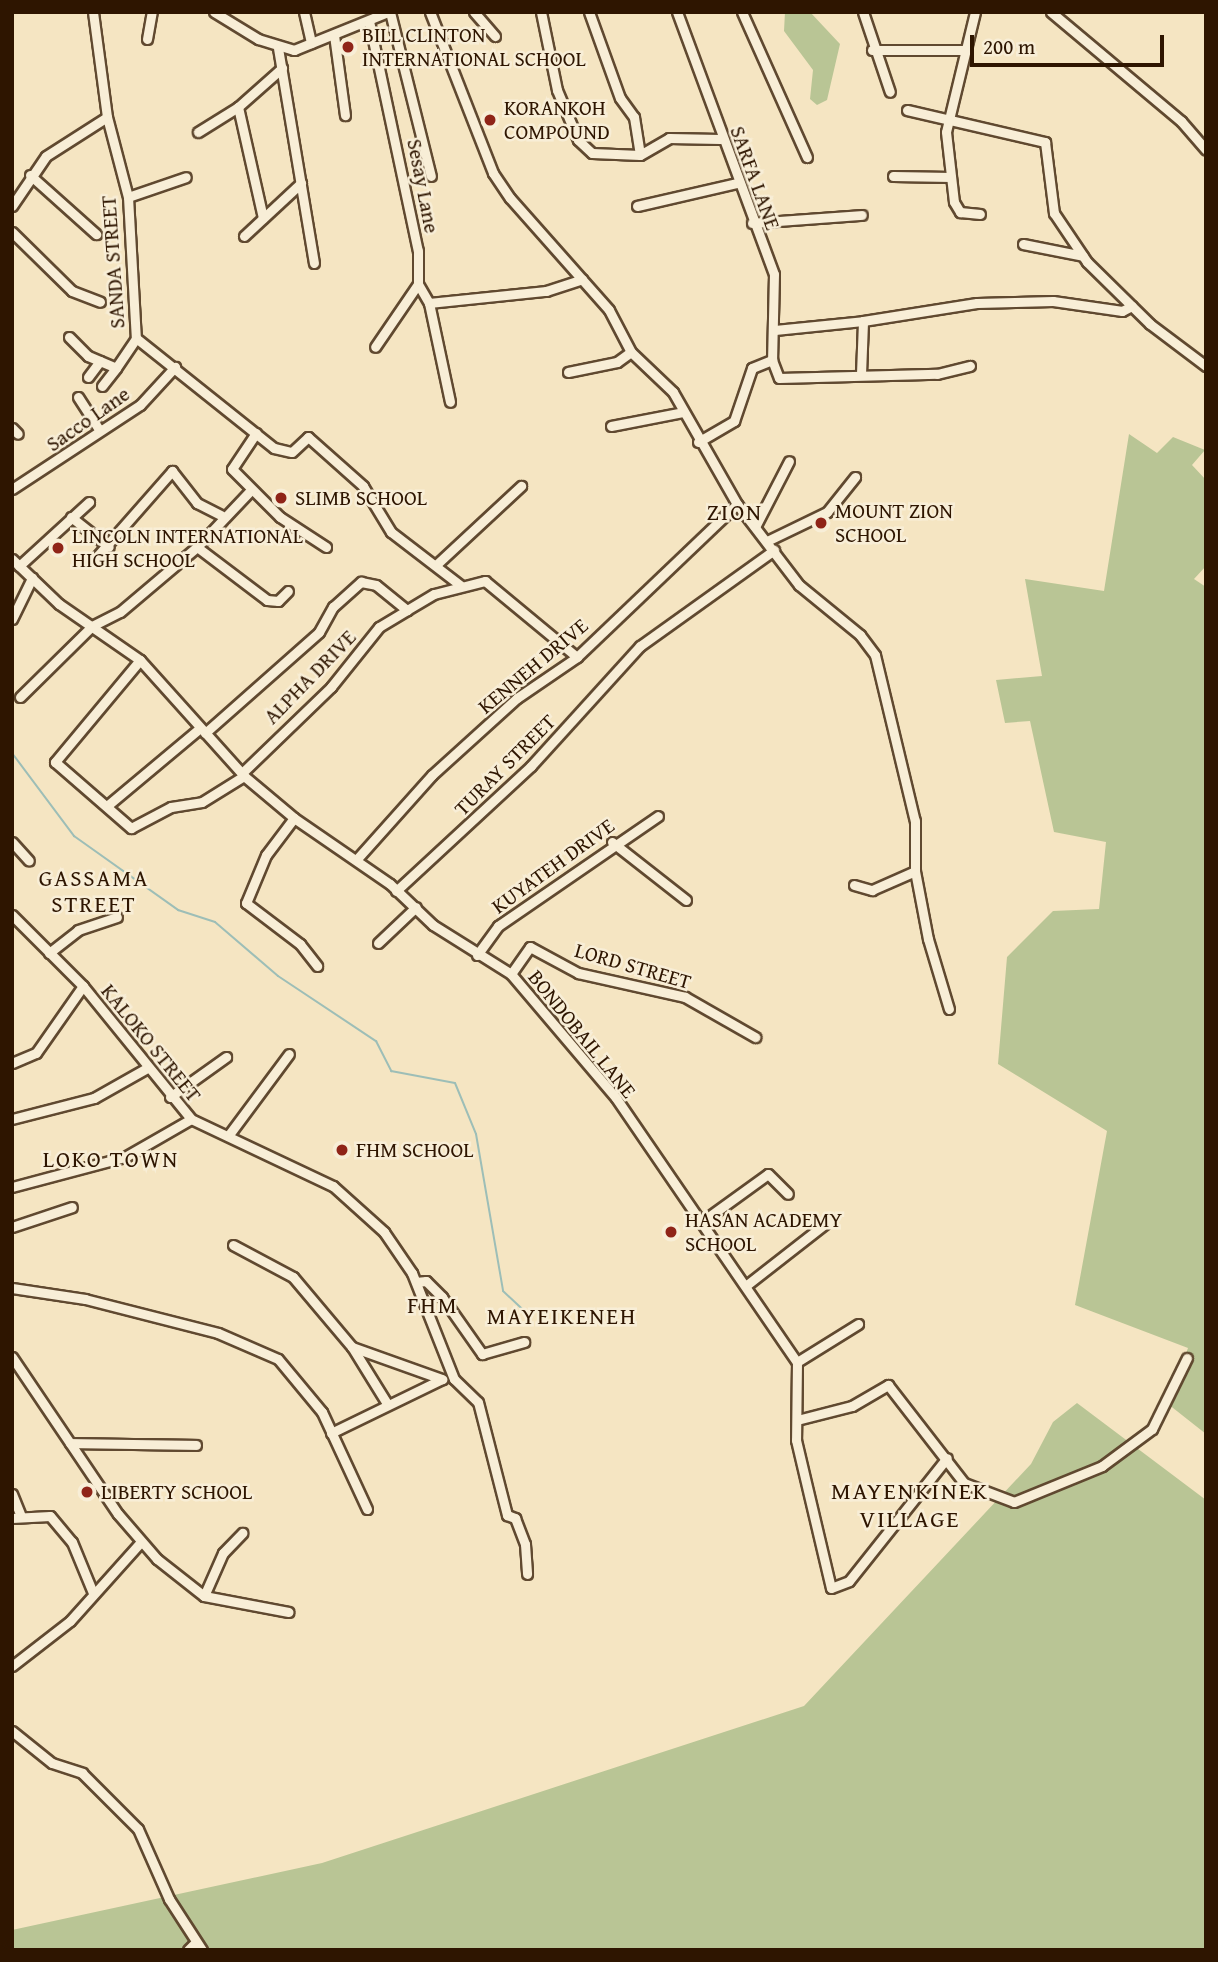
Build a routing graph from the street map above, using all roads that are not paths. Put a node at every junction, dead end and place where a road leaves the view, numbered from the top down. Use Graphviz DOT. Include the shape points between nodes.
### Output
graph roads {
  1 [pos="93,12"];
  2 [pos="152,12"];
  3 [pos="214,12"];
  4 [pos="304,12"];
  5 [pos="389,12"];
  6 [pos="430,12"];
  7 [pos="474,12"];
  8 [pos="541,12"];
  9 [pos="589,12"];
  10 [pos="677,12"];
  11 [pos="742,12"];
  12 [pos="863,12"];
  13 [pos="975,12"];
  14 [pos="1051,12"];
  15 [pos="369,21"];
  16 [pos="334,35"];
  17 [pos="495,36"];
  18 [pos="147,39"];
  19 [pos="311,43"];
  20 [pos="278,48"];
  21 [pos="872,50"];
  22 [pos="965,50"];
  23 [pos="282,68"];
  24 [pos="890,92"];
  25 [pos="238,107"];
  26 [pos="907,110"];
  27 [pos="949,114"];
  28 [pos="345,115"];
  29 [pos="107,117"];
  30 [pos="198,132"];
  31 [pos="720,139"];
  32 [pos="1206,150"];
  33 [pos="640,155"];
  34 [pos="807,157"];
  35 [pos="30,175"];
  36 [pos="431,176"];
  37 [pos="893,176"];
  38 [pos="186,177"];
  39 [pos="951,177"];
  40 [pos="301,183"];
  41 [pos="737,183"];
  42 [pos="128,197"];
  43 [pos="12,206"];
  44 [pos="637,206"];
  45 [pos="980,214"];
  46 [pos="862,215"];
  47 [pos="263,218"];
  48 [pos="752,223"];
  49 [pos="12,232"];
  50 [pos="96,234"];
  51 [pos="244,236"];
  52 [pos="1023,244"];
  53 [pos="1083,256"];
  54 [pos="314,263"];
  55 [pos="582,278"];
  56 [pos="418,284"];
  57 [pos="100,302"];
  58 [pos="429,303"];
  59 [pos="1132,306"];
  60 [pos="863,321"];
  61 [pos="775,331"];
  62 [pos="69,337"];
  63 [pos="136,338"];
  64 [pos="375,347"];
  65 [pos="631,352"];
  66 [pos="772,360"];
  67 [pos="100,361"];
  68 [pos="970,366"];
  69 [pos="1206,366"];
  70 [pos="116,368"];
  71 [pos="175,368"];
  72 [pos="568,372"];
  73 [pos="861,374"];
  74 [pos="88,377"];
  75 [pos="102,386"];
  76 [pos="78,397"];
  77 [pos="450,402"];
  78 [pos="683,412"];
  79 [pos="611,426"];
  80 [pos="100,431"];
  81 [pos="256,433"];
  82 [pos="698,442"];
  83 [pos="789,461"];
  84 [pos="855,477"];
  85 [pos="521,486"];
  86 [pos="12,489"];
  87 [pos="250,491"];
  88 [pos="89,502"];
  89 [pos="737,504"];
  90 [pos="221,515"];
  91 [pos="71,517"];
  92 [pos="755,527"];
  93 [pos="767,541"];
  94 [pos="109,547"];
  95 [pos="197,547"];
  96 [pos="326,547"];
  97 [pos="774,550"];
  98 [pos="93,561"];
  99 [pos="16,562"];
  100 [pos="437,564"];
  101 [pos="32,578"];
  102 [pos="460,585"];
  103 [pos="288,591"];
  104 [pos="407,610"];
  105 [pos="12,619"];
  106 [pos="92,626"];
  107 [pos="577,657"];
  108 [pos="140,660"];
  109 [pos="20,697"];
  110 [pos="203,730"];
  111 [pos="243,775"];
  112 [pos="108,805"];
  113 [pos="658,816"];
  114 [pos="294,818"];
  115 [pos="12,842"];
  116 [pos="612,842"];
  117 [pos="356,860"];
  118 [pos="29,862"];
  119 [pos="915,871"];
  120 [pos="854,885"];
  121 [pos="396,891"];
  122 [pos="686,900"];
  123 [pos="416,908"];
  124 [pos="12,915"];
  125 [pos="117,917"];
  126 [pos="378,943"];
  127 [pos="49,954"];
  128 [pos="477,955"];
  129 [pos="317,966"];
  130 [pos="511,974"];
  131 [pos="83,986"];
  132 [pos="949,1009"];
  133 [pos="755,1037"];
  134 [pos="289,1054"];
  135 [pos="226,1057"];
  136 [pos="12,1063"];
  137 [pos="147,1068"];
  138 [pos="170,1097"];
  139 [pos="12,1119"];
  140 [pos="191,1119"];
  141 [pos="228,1136"];
  142 [pos="12,1187"];
  143 [pos="788,1194"];
  144 [pos="72,1208"];
  145 [pos="830,1220"];
  146 [pos="703,1221"];
  147 [pos="12,1227"];
  148 [pos="233,1245"];
  149 [pos="416,1282"];
  150 [pos="748,1284"];
  151 [pos="12,1288"];
  152 [pos="858,1324"];
  153 [pos="524,1342"];
  154 [pos="352,1346"];
  155 [pos="12,1357"];
  156 [pos="1187,1358"];
  157 [pos="797,1362"];
  158 [pos="442,1379"];
  159 [pos="454,1379"];
  160 [pos="388,1405"];
  161 [pos="797,1420"];
  162 [pos="331,1433"];
  163 [pos="70,1443"];
  164 [pos="197,1445"];
  165 [pos="947,1458"];
  166 [pos="12,1494"];
  167 [pos="366,1509"];
  168 [pos="17,1517"];
  169 [pos="242,1534"];
  170 [pos="140,1543"];
  171 [pos="527,1574"];
  172 [pos="93,1593"];
  173 [pos="204,1596"];
  174 [pos="289,1612"];
  175 [pos="12,1667"];
  176 [pos="12,1731"];
  177 [pos="199,1946"];
  178 [pos="188,1950"];
  1 -- 29 [label="street, SANDA STREET"];
  2 -- 18 [label="street"];
  3 -- 20 [label="street"];
  4 -- 19 [label="street"];
  5 -- 15 [label="street"];
  5 -- 36 [label="street"];
  6 -- 55 [label="street" via="494,173"];
  7 -- 17 [label="street"];
  8 -- 33 [label="street" via="557,90 578,140 592,153"];
  9 -- 33 [label="street" via="620,99 634,117"];
  10 -- 31 [label="street, SARFA LANE"];
  11 -- 34 [label="street"];
  12 -- 21 [label="street"];
  13 -- 22 [label="street"];
  14 -- 32 [label="street" via="1181,121"];
  15 -- 16 [label="street"];
  15 -- 56 [label="street, Sesay Lane" via="418,251"];
  16 -- 19 [label="street"];
  16 -- 28 [label="street"];
  19 -- 20 [label="street"];
  20 -- 23 [label="street"];
  21 -- 22 [label="street"];
  21 -- 24 [label="street"];
  22 -- 27 [label="street"];
  23 -- 25 [label="street"];
  23 -- 40 [label="street"];
  25 -- 30 [label="street"];
  25 -- 47 [label="street"];
  26 -- 27 [label="street"];
  27 -- 39 [label="street"];
  27 -- 53 [label="street" via="1045,142 1054,213"];
  29 -- 35 [label="street" via="71,136"];
  29 -- 42 [label="street, SANDA STREET"];
  31 -- 33 [label="street" via="669,138"];
  31 -- 41 [label="street, SARFA LANE"];
  35 -- 43 [label="street"];
  35 -- 50 [label="street"];
  37 -- 39 [label="street"];
  38 -- 42 [label="street"];
  39 -- 45 [label="street" via="957,210"];
  40 -- 47 [label="street"];
  40 -- 54 [label="street"];
  41 -- 44 [label="street"];
  41 -- 48 [label="street, SARFA LANE"];
  42 -- 63 [label="street, SANDA STREET"];
  46 -- 48 [label="street"];
  47 -- 51 [label="street"];
  48 -- 61 [label="street, SARFA LANE" via="774,274"];
  49 -- 57 [label="street" via="72,291"];
  52 -- 53 [label="street"];
  53 -- 59 [label="street"];
  55 -- 58 [label="street" via="546,291"];
  55 -- 65 [label="street" via="609,310"];
  56 -- 58 [label="street"];
  56 -- 64 [label="street"];
  58 -- 77 [label="street"];
  59 -- 60 [label="street" via="1122,311 1054,301 977,303"];
  59 -- 69 [label="street"];
  60 -- 61 [label="street"];
  60 -- 73 [label="street"];
  61 -- 66 [label="street, SARFA LANE"];
  62 -- 67 [label="street"];
  63 -- 70 [label="street"];
  63 -- 71 [label="street, SANDA STREET"];
  65 -- 72 [label="street" via="617,362"];
  65 -- 78 [label="street" via="661,378"];
  66 -- 73 [label="street" via="779,378"];
  66 -- 82 [label="street" via="752,368 734,421"];
  67 -- 70 [label="street"];
  67 -- 74 [label="street"];
  68 -- 73 [label="street" via="937,374"];
  70 -- 75 [label="street"];
  71 -- 80 [label="street, Sacco Lane" via="160,388"];
  71 -- 81 [label="street, SANDA STREET"];
  76 -- 80 [label="street"];
  78 -- 79 [label="street"];
  78 -- 82 [label="street"];
  80 -- 86 [label="street, Sacco Lane"];
  81 -- 87 [label="street" via="232,469"];
  81 -- 100 [label="street, SANDA STREET" via="274,448 292,452 308,437 363,486 391,532"];
  82 -- 89 [label="street"];
  83 -- 92 [label="street"];
  84 -- 93 [label="street" via="827,512"];
  85 -- 100 [label="street"];
  87 -- 90 [label="street"];
  87 -- 96 [label="street"];
  88 -- 91 [label="street"];
  89 -- 92 [label="street"];
  89 -- 107 [label="street, KENNEH DRIVE"];
  90 -- 94 [label="street" via="197,503 169,470"];
  90 -- 95 [label="street"];
  91 -- 94 [label="street"];
  91 -- 99 [label="street"];
  92 -- 93 [label="street"];
  93 -- 97 [label="street"];
  94 -- 98 [label="street"];
  95 -- 103 [label="street" via="267,600 278,601"];
  95 -- 106 [label="street" via="120,612"];
  97 -- 119 [label="street" via="799,585 860,635 875,656 915,821"];
  97 -- 121 [label="street, TURAY STREET" via="632,657 531,766"];
  99 -- 101 [label="street, BONDOBAIL LANE"];
  100 -- 102 [label="street"];
  101 -- 105 [label="street"];
  101 -- 106 [label="street, BONDOBAIL LANE"];
  102 -- 104 [label="street, ALPHA DRIVE"];
  102 -- 107 [label="street" via="485,581"];
  104 -- 110 [label="street" via="376,585 361,582 333,607 319,632"];
  104 -- 111 [label="street, ALPHA DRIVE" via="379,627 331,687"];
  106 -- 108 [label="street, BONDOBAIL LANE"];
  106 -- 109 [label="street"];
  107 -- 117 [label="street, KENNEH DRIVE" via="494,718"];
  108 -- 110 [label="street, BONDOBAIL LANE"];
  108 -- 112 [label="street" via="55,762"];
  110 -- 111 [label="street, BONDOBAIL LANE"];
  110 -- 112 [label="street"];
  111 -- 112 [label="street, ALPHA DRIVE" via="202,802 171,807 131,828"];
  111 -- 114 [label="street, BONDOBAIL LANE"];
  113 -- 116 [label="street, KUYATEH DRIVE"];
  114 -- 117 [label="street, BONDOBAIL LANE"];
  114 -- 129 [label="street" via="266,855 246,903 300,944"];
  115 -- 118 [label="street"];
  116 -- 122 [label="street"];
  116 -- 128 [label="street, KUYATEH DRIVE" via="498,926"];
  117 -- 121 [label="street, BONDOBAIL LANE"];
  119 -- 120 [label="street" via="872,890"];
  119 -- 132 [label="street"];
  121 -- 123 [label="street, BONDOBAIL LANE"];
  123 -- 126 [label="street"];
  123 -- 128 [label="street, BONDOBAIL LANE"];
  124 -- 127 [label="street, KALOKO STREET"];
  125 -- 127 [label="street" via="78,930"];
  127 -- 131 [label="street, KALOKO STREET"];
  128 -- 130 [label="street, BONDOBAIL LANE"];
  130 -- 133 [label="street, LORD STREET" via="530,947 578,973 685,996"];
  130 -- 146 [label="street, BONDOBAIL LANE" via="616,1098"];
  131 -- 136 [label="street" via="36,1053"];
  131 -- 137 [label="street, KALOKO STREET"];
  134 -- 141 [label="street"];
  135 -- 138 [label="street"];
  137 -- 138 [label="street, KALOKO STREET"];
  137 -- 139 [label="street" via="94,1098"];
  138 -- 140 [label="street, KALOKO STREET"];
  140 -- 141 [label="street, KALOKO STREET"];
  140 -- 142 [label="street" via="125,1157"];
  141 -- 149 [label="street, KALOKO STREET" via="334,1186 384,1232"];
  143 -- 146 [label="street" via="768,1174"];
  144 -- 147 [label="street"];
  145 -- 150 [label="street"];
  146 -- 150 [label="street, BONDOBAIL LANE"];
  148 -- 154 [label="street" via="293,1277"];
  149 -- 153 [label="street" via="426,1281 442,1297 482,1354"];
  149 -- 159 [label="street, KALOKO STREET"];
  150 -- 157 [label="street, BONDOBAIL LANE"];
  151 -- 162 [label="street" via="85,1299 251,1344 300,1383"];
  152 -- 157 [label="street"];
  154 -- 158 [label="street"];
  154 -- 160 [label="street"];
  155 -- 163 [label="street"];
  156 -- 165 [label="street" via="1152,1429 1068,1484 1024,1500 1001,1500 964,1483"];
  157 -- 161 [label="street"];
  158 -- 159 [label="street"];
  158 -- 160 [label="street"];
  159 -- 171 [label="street, KALOKO STREET" via="478,1402 507,1515 515,1518 525,1544"];
  160 -- 162 [label="street"];
  161 -- 165 [label="street" via="852,1406 888,1385"];
  161 -- 165 [label="street" via="796,1440 828,1584 835,1590 849,1581"];
  162 -- 167 [label="street"];
  163 -- 164 [label="street"];
  163 -- 170 [label="street"];
  166 -- 168 [label="street"];
  168 -- 172 [label="street" via="50,1516 59,1525"];
  169 -- 173 [label="street" via="223,1553"];
  170 -- 172 [label="street"];
  170 -- 173 [label="street"];
  172 -- 175 [label="street"];
  173 -- 174 [label="street"];
  176 -- 177 [label="street" via="52,1763 82,1773 138,1829"];
  177 -- 178 [label="street"];
}
